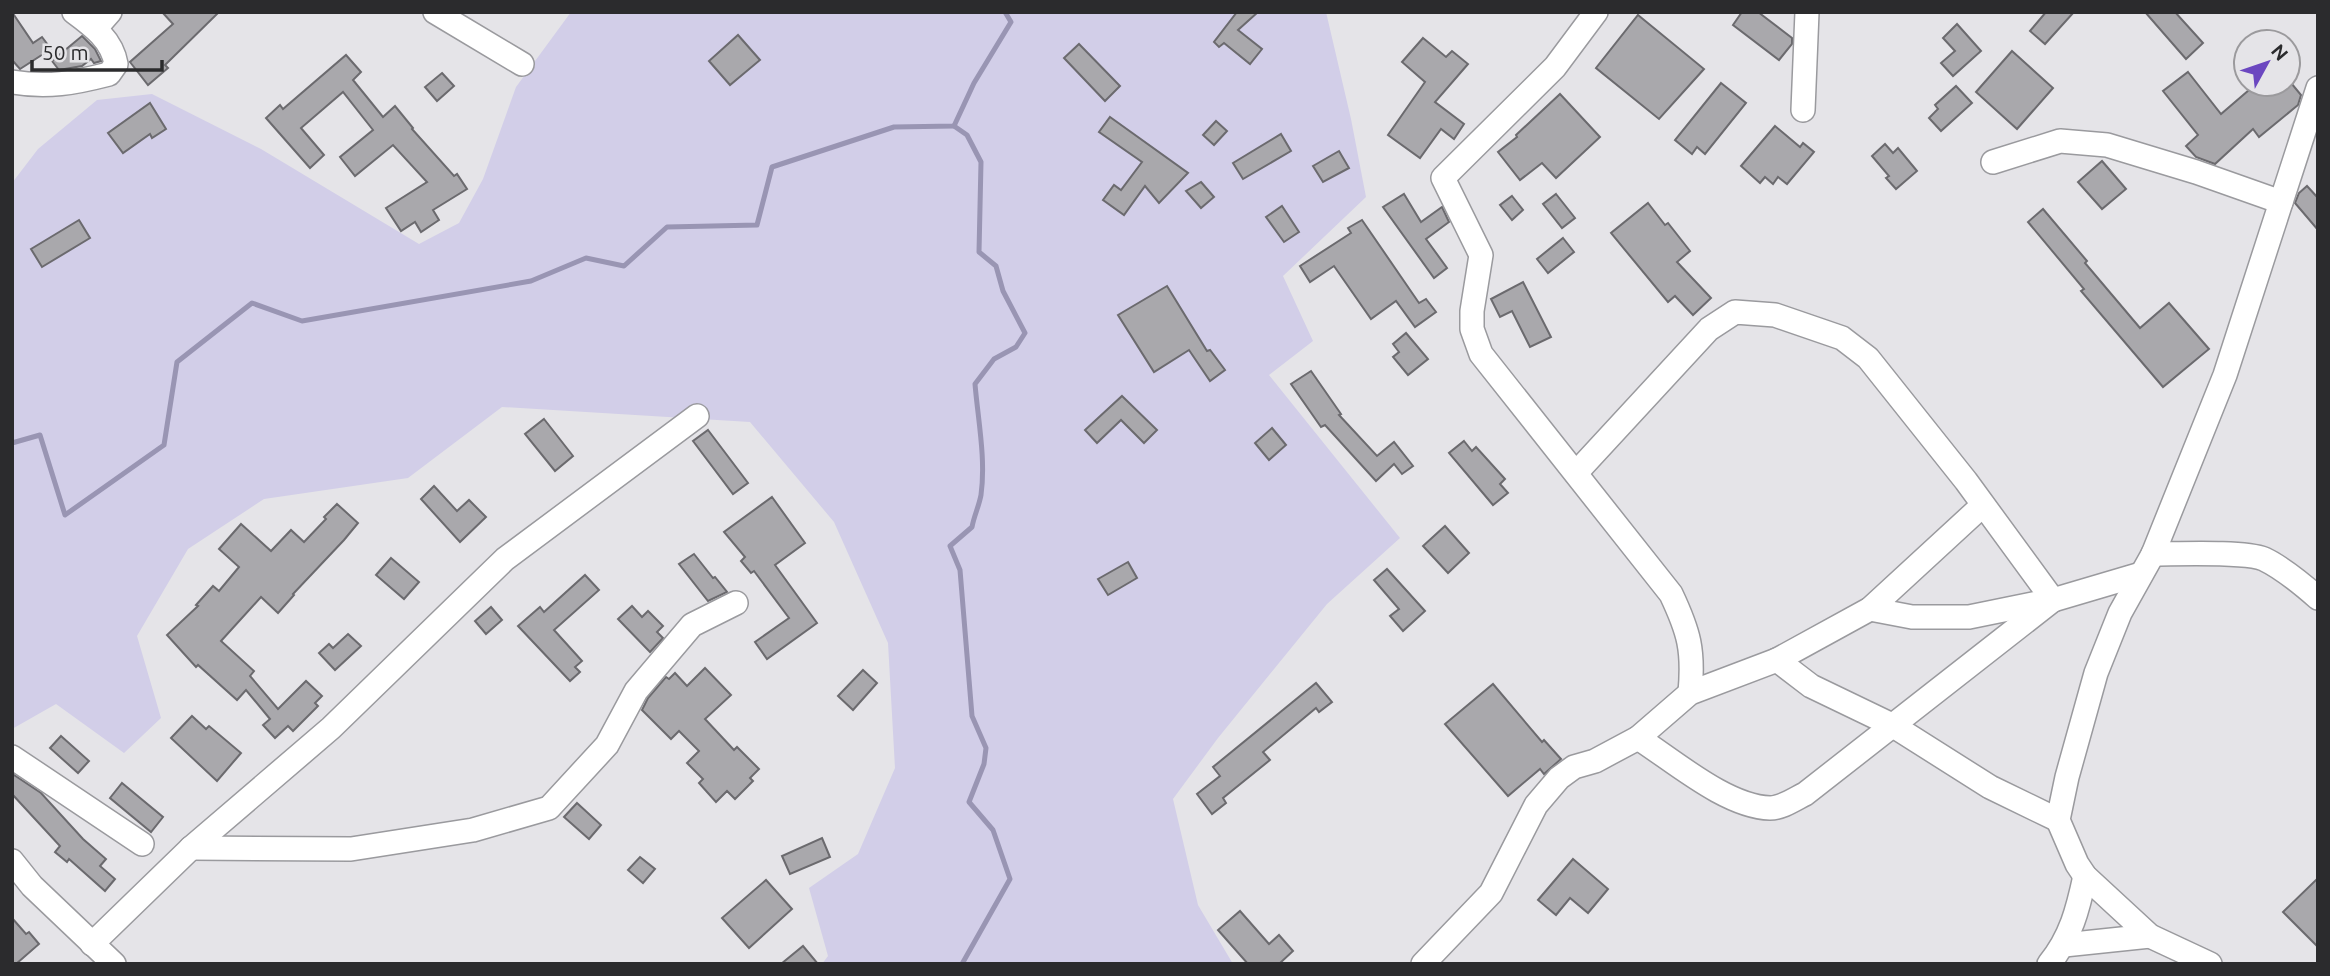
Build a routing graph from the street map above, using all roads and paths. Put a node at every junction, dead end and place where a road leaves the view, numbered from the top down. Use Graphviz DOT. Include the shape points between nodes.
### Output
graph roads {
  1 [pos="74,12"];
  2 [pos="435,12"];
  3 [pos="1596,12"];
  4 [pos="1807,12"];
  5 [pos="103,20"];
  6 [pos="522,64"];
  7 [pos="12,82"];
  8 [pos="2318,88"];
  9 [pos="1803,110"];
  10 [pos="2311,130"];
  11 [pos="1993,162"];
  12 [pos="2281,202"];
  13 [pos="697,416"];
  14 [pos="1576,473"];
  15 [pos="1983,505"];
  16 [pos="2153,554"];
  17 [pos="2141,574"];
  18 [pos="2318,598"];
  19 [pos="2053,600"];
  20 [pos="737,603"];
  21 [pos="1870,609"];
  22 [pos="1777,660"];
  23 [pos="1690,693"];
  24 [pos="1892,725"];
  25 [pos="1639,738"];
  26 [pos="12,757"];
  27 [pos="2058,820"];
  28 [pos="142,844"];
  29 [pos="191,848"];
  30 [pos="12,861"];
  31 [pos="2085,876"];
  32 [pos="2150,936"];
  33 [pos="92,944"];
  34 [pos="2064,945"];
  35 [pos="114,964"];
  36 [pos="1423,964"];
  37 [pos="2049,964"];
  38 [pos="2210,964"];
  1 -- 5 [label="street"];
  2 -- 6 [label="street"];
  3 -- 14 [label="street" via="1555,67 1443,178 1481,255 1472,329 1481,354"];
  4 -- 9 [label="street"];
  5 -- 7 [label="street" via="116,64 109,74 54,86"];
  8 -- 10 [label="street"];
  10 -- 12 [label="street"];
  11 -- 12 [label="street" via="2060,141 2107,145"];
  12 -- 16 [label="street" via="2225,375"];
  13 -- 29 [label="street" via="505,559 331,728"];
  14 -- 15 [label="street" via="1709,329 1735,312 1775,315 1842,338 1868,358"];
  14 -- 23 [label="street" via="1671,594 1687,627 1693,666"];
  15 -- 19 [label="street"];
  15 -- 21 [label="street"];
  16 -- 17 [label="street"];
  16 -- 18 [label="street" via="2262,558"];
  17 -- 19 [label="street"];
  17 -- 27 [label="street" via="2096,673"];
  19 -- 21 [label="street" via="1969,617 1912,617"];
  19 -- 24 [label="street"];
  20 -- 29 [label="street" via="692,625 636,691 607,745 549,808 474,830 351,849"];
  21 -- 22 [label="street"];
  22 -- 23 [label="street"];
  22 -- 24 [label="street" via="1811,686"];
  23 -- 25 [label="street"];
  24 -- 25 [label="street" via="1805,794 1772,808 1713,790"];
  24 -- 27 [label="street" via="1990,787"];
  25 -- 36 [label="street" via="1559,778 1536,805 1491,893"];
  26 -- 28 [label="street"];
  27 -- 31 [label="street"];
  29 -- 33 [label="street"];
  30 -- 33 [label="street"];
  31 -- 32 [label="street"];
  31 -- 34 [label="street" via="2075,921"];
  32 -- 34 [label="street"];
  32 -- 38 [label="street"];
  33 -- 35 [label="street"];
  34 -- 37 [label="street"];
}
